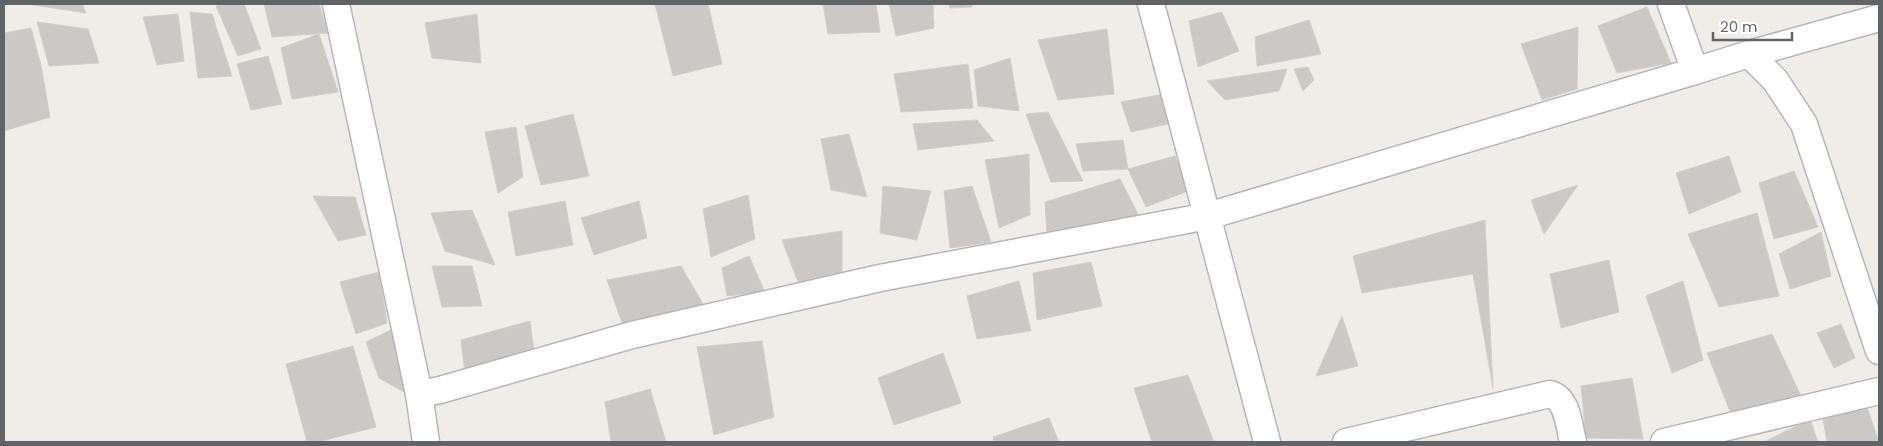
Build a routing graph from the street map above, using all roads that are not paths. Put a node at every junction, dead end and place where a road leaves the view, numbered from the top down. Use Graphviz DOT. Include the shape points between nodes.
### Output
graph roads {
  1 [pos="336,4"];
  2 [pos="1151,4"];
  3 [pos="1671,4"];
  4 [pos="1879,18"];
  5 [pos="1749,54"];
  6 [pos="1695,71"];
  7 [pos="1208,216"];
  8 [pos="1879,351"];
  9 [pos="1879,391"];
  10 [pos="419,394"];
  11 [pos="426,442"];
  12 [pos="1267,442"];
  13 [pos="1346,442"];
  14 [pos="1573,442"];
  15 [pos="1664,442"];
  1 -- 10 [label="street"];
  2 -- 7 [label="street"];
  3 -- 6 [label="street"];
  4 -- 5 [label="street"];
  5 -- 6 [label="street"];
  5 -- 8 [label="street" via="1775,80 1804,124"];
  6 -- 7 [label="street"];
  7 -- 10 [label="street" via="870,280 632,335"];
  7 -- 12 [label="street"];
  9 -- 15 [label="street"];
  10 -- 11 [label="street"];
  13 -- 14 [label="street" via="1550,394 1557,396 1564,405"];
}
